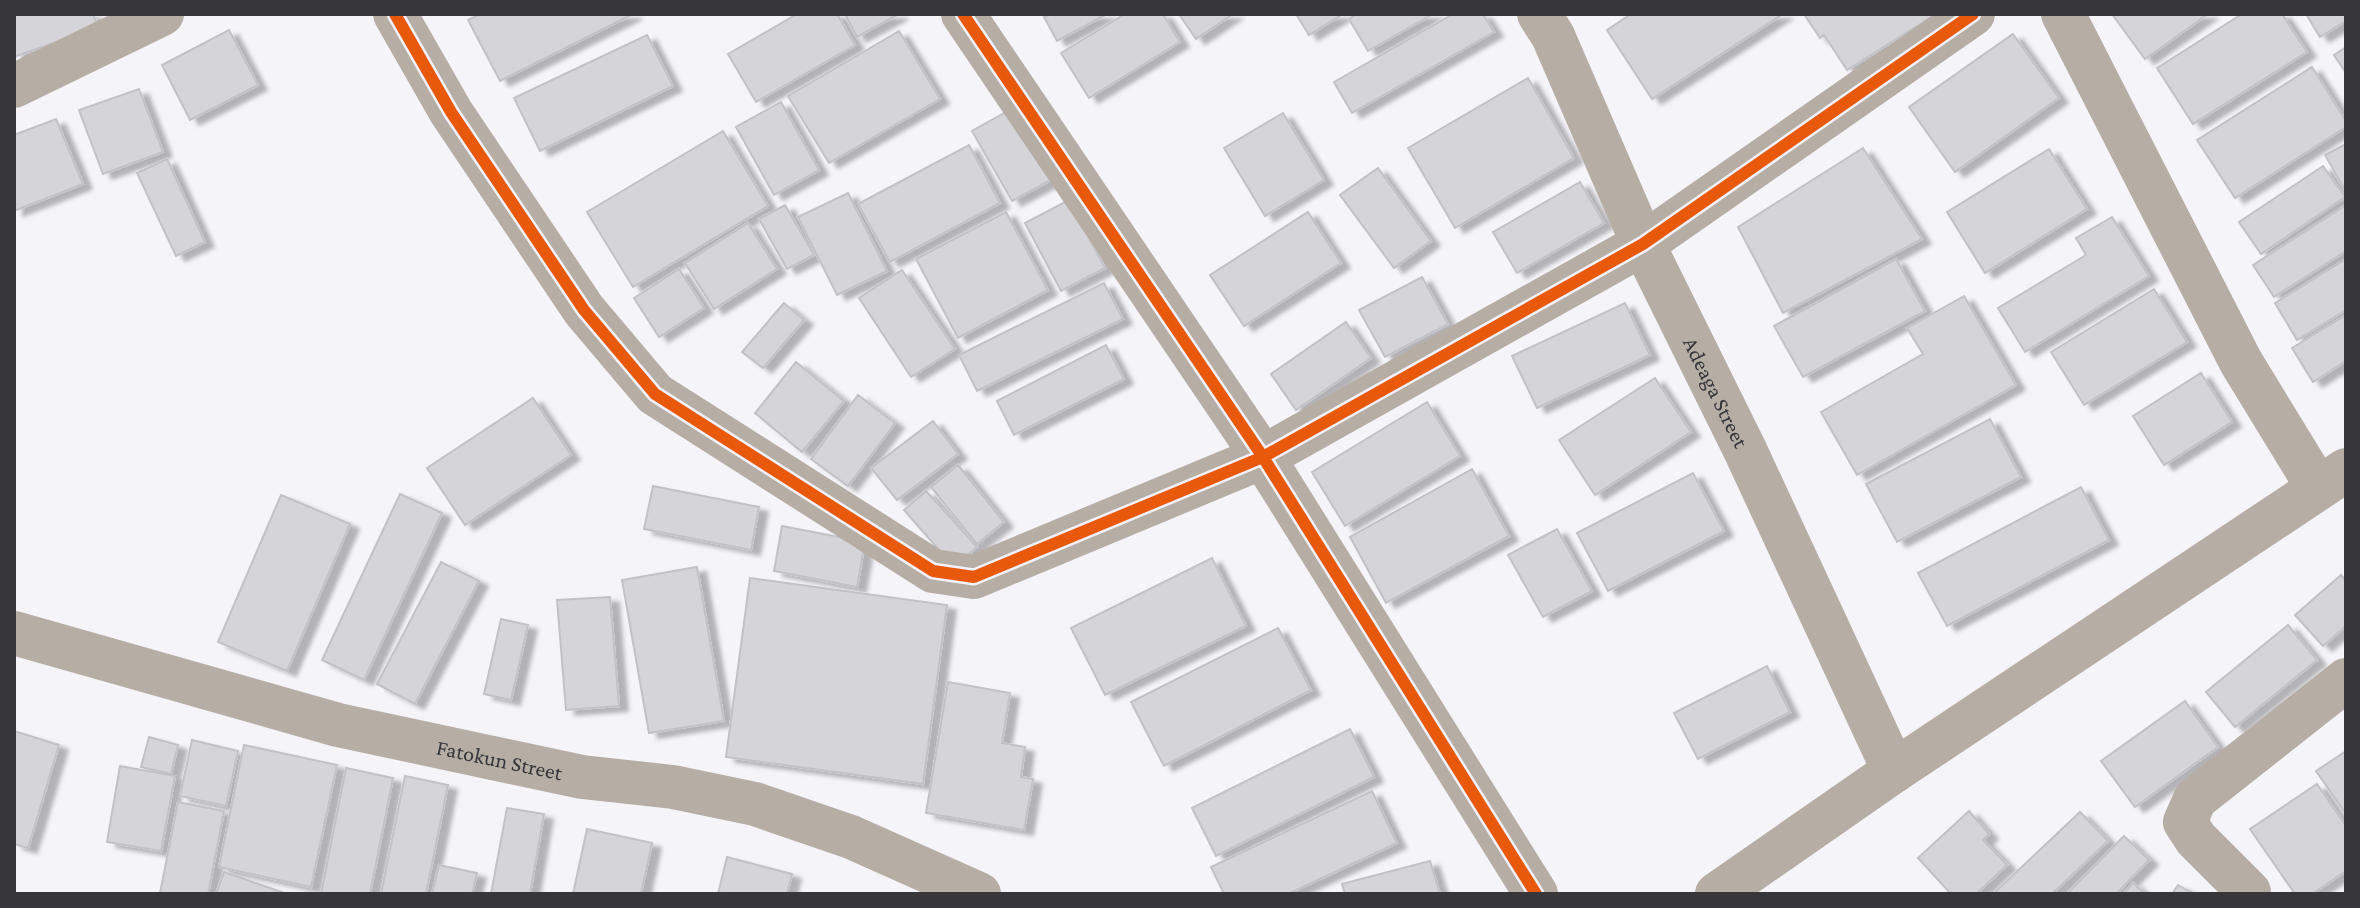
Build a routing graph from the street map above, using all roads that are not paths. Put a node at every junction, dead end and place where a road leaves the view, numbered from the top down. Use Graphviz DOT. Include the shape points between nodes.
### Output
graph roads {
  1 [pos="162,14"];
  2 [pos="395,14"];
  3 [pos="963,14"];
  4 [pos="1539,14"];
  5 [pos="1973,14"];
  6 [pos="2063,14"];
  7 [pos="14,86"];
  8 [pos="1643,244"];
  9 [pos="1263,457"];
  10 [pos="2332,479"];
  11 [pos="14,633"];
  12 [pos="2346,680"];
  13 [pos="1894,771"];
  14 [pos="2249,892"];
  15 [pos="979,894"];
  16 [pos="1536,894"];
  17 [pos="1717,894"];
  1 -- 7 [label="street"];
  2 -- 9 [label="street" via="451,112 584,310 655,394 933,571 974,577"];
  3 -- 9 [label="street"];
  4 -- 8 [label="street, Adeaga Street"];
  5 -- 8 [label="street"];
  6 -- 10 [label="street" via="2241,362"];
  8 -- 9 [label="street"];
  8 -- 13 [label="street, Adeaga Street"];
  9 -- 16 [label="street"];
  10 -- 13 [label="street"];
  11 -- 15 [label="street, Fatokun Street" via="338,725 582,777 673,787 755,804 851,837"];
  12 -- 14 [label="street" via="2195,799 2185,822"];
  13 -- 17 [label="street"];
}
